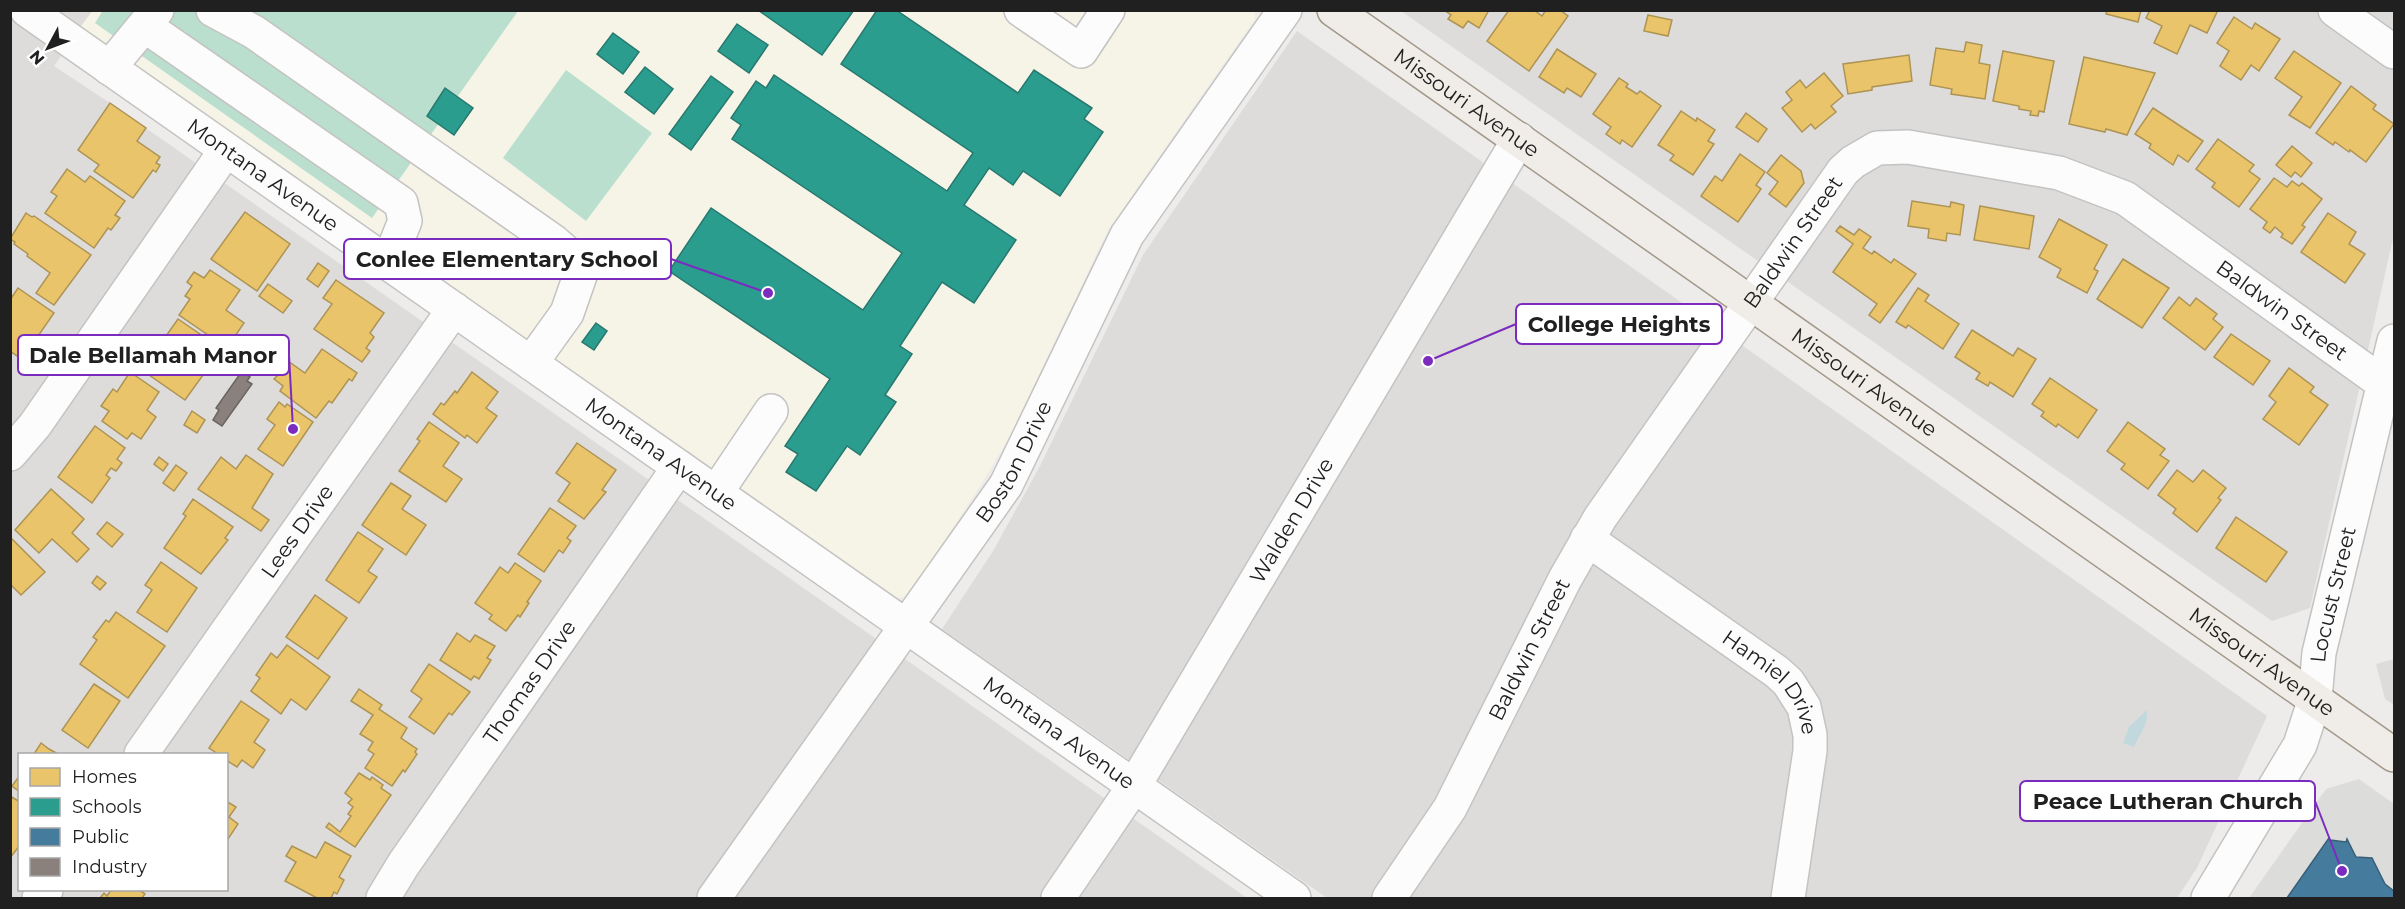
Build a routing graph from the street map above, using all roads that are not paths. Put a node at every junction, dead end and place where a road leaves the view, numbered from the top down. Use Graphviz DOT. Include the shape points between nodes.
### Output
graph roads {
  1 [pos="27,10"];
  2 [pos="213,10"];
  3 [pos="1021,10"];
  4 [pos="1108,10"];
  5 [pos="1285,10"];
  6 [pos="1334,10"];
  7 [pos="2335,10"];
  8 [pos="151,18"];
  9 [pos="2394,52"];
  10 [pos="109,68"];
  11 [pos="1519,139"];
  12 [pos="226,150"];
  13 [pos="388,263"];
  14 [pos="1749,303"];
  15 [pos="454,309"];
  16 [pos="2394,341"];
  17 [pos="531,363"];
  18 [pos="2389,388"];
  19 [pos="771,411"];
  20 [pos="10,454"];
  21 [pos="679,467"];
  22 [pos="716,493"];
  23 [pos="1587,539"];
  24 [pos="907,627"];
  25 [pos="2314,699"];
  26 [pos="142,753"];
  27 [pos="2394,755"];
  28 [pos="1134,786"];
  29 [pos="383,898"];
  30 [pos="714,898"];
  31 [pos="1058,898"];
  32 [pos="1294,898"];
  33 [pos="1389,898"];
  34 [pos="1788,898"];
  35 [pos="2208,898"];
  1 -- 10 [label="street, Montana Avenue"];
  2 -- 17 [label="street" via="254,32 553,241 583,267 567,313"];
  3 -- 4 [label="street" via="1081,51"];
  5 -- 24 [label="street, Boston Drive" via="1127,235 1006,485"];
  6 -- 11 [label="main road, Missouri Avenue"];
  7 -- 9 [label="street"];
  8 -- 10 [label="street"];
  8 -- 13 [label="street" via="401,203 405,221"];
  10 -- 12 [label="street, Montana Avenue"];
  11 -- 14 [label="main road, Missouri Avenue"];
  11 -- 28 [label="street, Walden Drive"];
  12 -- 13 [label="street, Montana Avenue"];
  12 -- 20 [label="street" via="35,425"];
  13 -- 15 [label="street, Montana Avenue"];
  14 -- 18 [label="street, Baldwin Street" via="1853,162 1878,148 1922,149 2060,172 2125,198"];
  14 -- 23 [label="street, Baldwin Street"];
  14 -- 25 [label="main road, Missouri Avenue"];
  15 -- 17 [label="street, Montana Avenue"];
  15 -- 26 [label="street, Lees Drive"];
  16 -- 18 [label="street, Locust Street"];
  17 -- 21 [label="street, Montana Avenue"];
  18 -- 25 [label="street, Locust Street" via="2319,653"];
  19 -- 22 [label="street"];
  21 -- 22 [label="street, Montana Avenue"];
  21 -- 29 [label="street, Thomas Drive"];
  22 -- 24 [label="street, Montana Avenue"];
  23 -- 33 [label="street, Baldwin Street" via="1450,808"];
  23 -- 34 [label="street, Hamiel Drive" via="1777,672 1804,707 1810,751"];
  24 -- 28 [label="street, Montana Avenue"];
  24 -- 30 [label="street, Boston Drive"];
  25 -- 27 [label="main road, Missouri Avenue"];
  25 -- 35 [label="street, Locust Street" via="2300,745"];
  28 -- 31 [label="street, Walden Drive"];
  28 -- 32 [label="street, Montana Avenue"];
}
